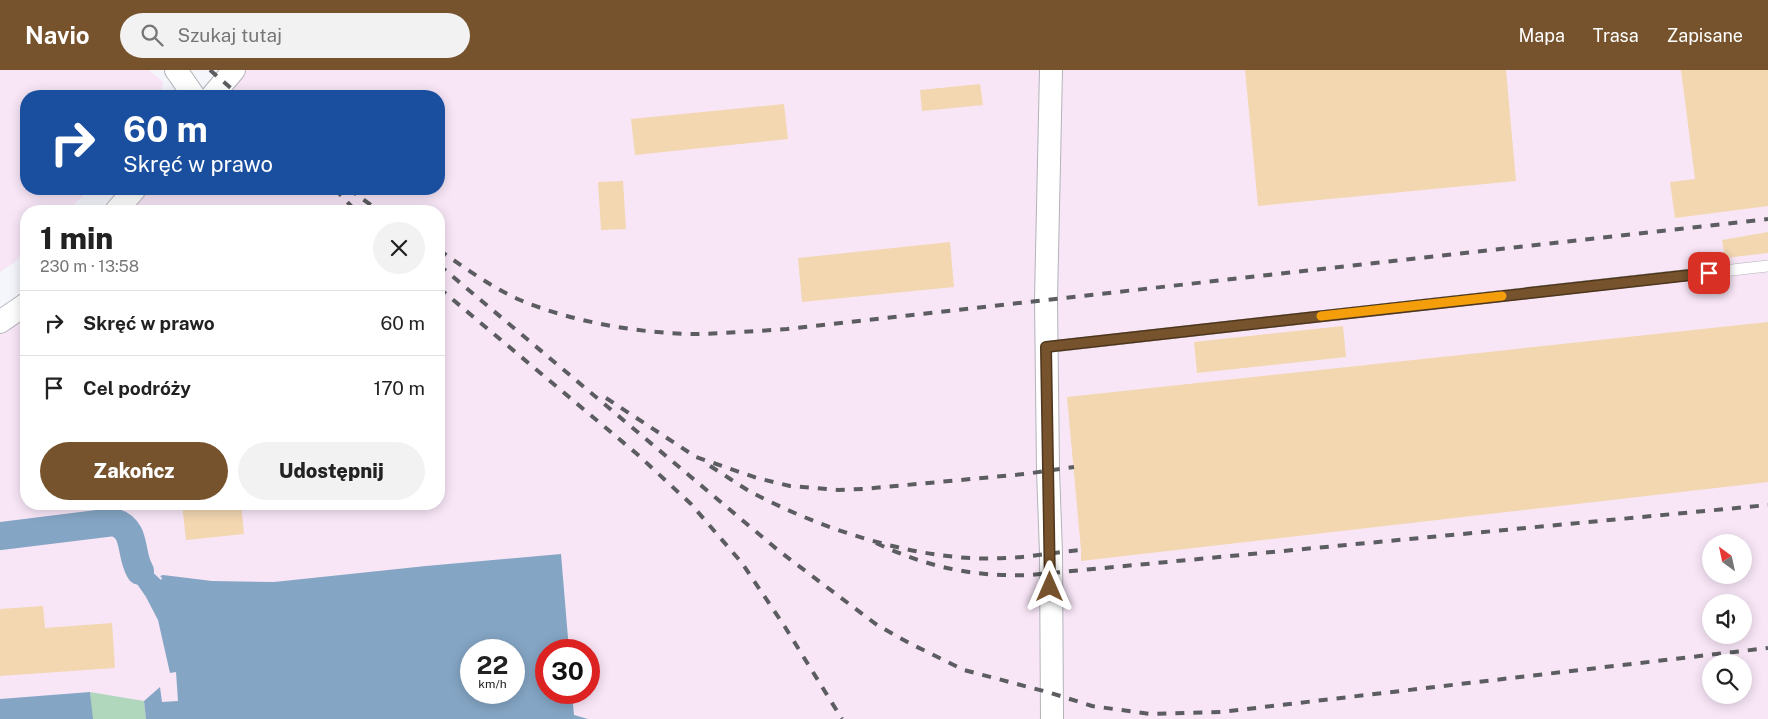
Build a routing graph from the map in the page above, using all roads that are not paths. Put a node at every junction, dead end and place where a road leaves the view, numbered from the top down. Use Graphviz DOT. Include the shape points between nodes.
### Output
graph roads {
  1 [pos="176,70"];
  2 [pos="234,70"];
  3 [pos="1051,70"];
  4 [pos="190,90"];
  5 [pos="217,90"];
  6 [pos="130,195"];
  7 [pos="121,205"];
  8 [pos="1768,266"];
  9 [pos="20,308"];
  10 [pos="0,322"];
  11 [pos="1046,347"];
  12 [pos="1052,719"];
  1 -- 4 [label="street"];
  2 -- 5 [label="street"];
  3 -- 11 [label="street"];
  6 -- 7 [label="street"];
  8 -- 11 [label="lane"];
  9 -- 10 [label="street"];
  11 -- 12 [label="street"];
}
